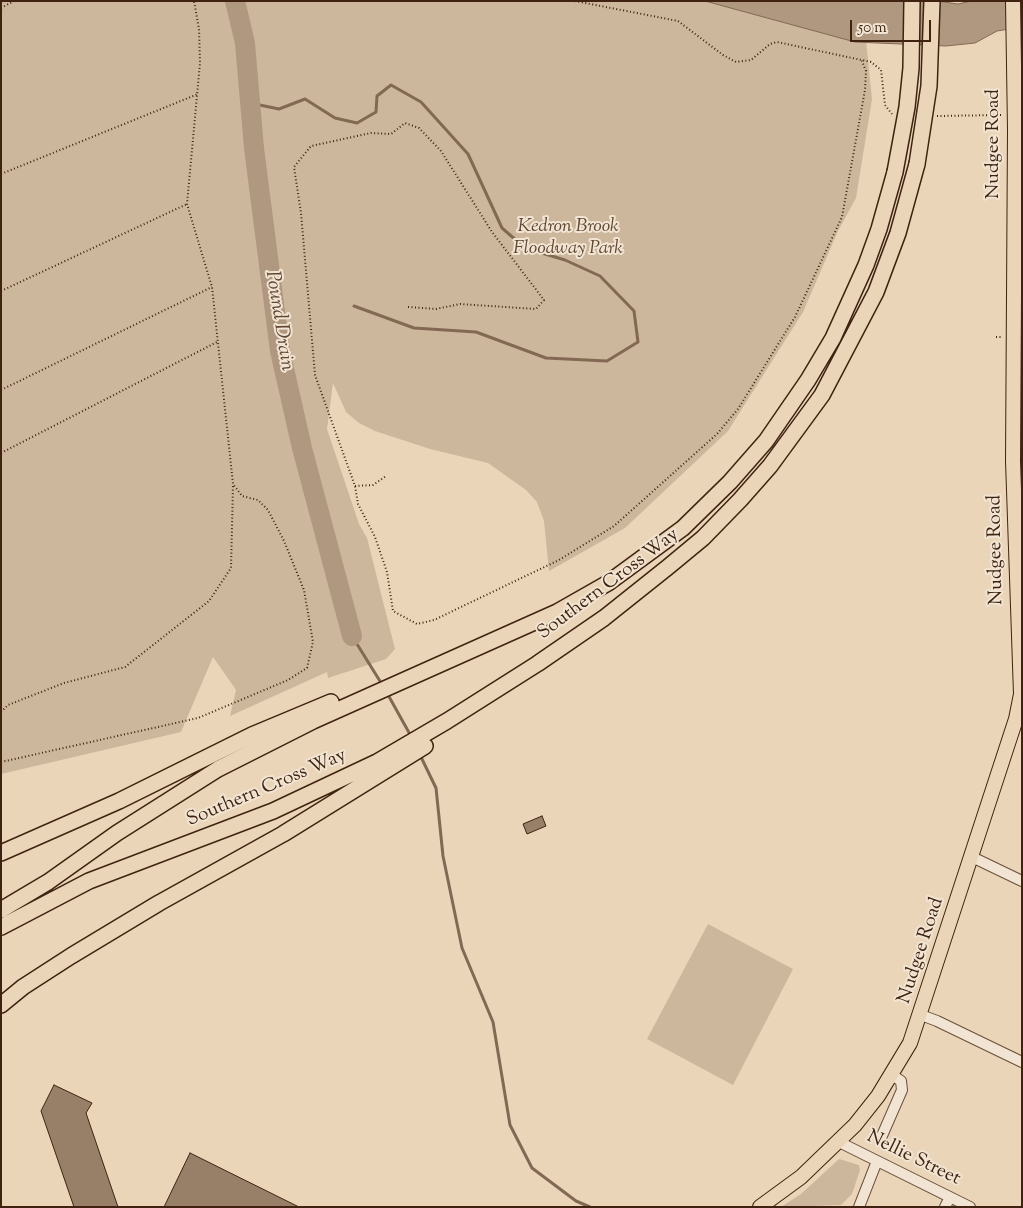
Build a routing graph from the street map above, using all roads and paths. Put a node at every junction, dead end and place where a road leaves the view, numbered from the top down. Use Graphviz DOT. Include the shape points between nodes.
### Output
graph roads {
  1 [pos="14,1"];
  2 [pos="194,1"];
  3 [pos="576,1"];
  4 [pos="912,1"];
  5 [pos="932,1"];
  6 [pos="1013,1"];
  7 [pos="1,8"];
  8 [pos="861,59"];
  9 [pos="198,94"];
  10 [pos="897,115"];
  11 [pos="1004,115"];
  12 [pos="936,116"];
  13 [pos="1,174"];
  14 [pos="187,204"];
  15 [pos="212,287"];
  16 [pos="1,291"];
  17 [pos="408,307"];
  18 [pos="218,342"];
  19 [pos="1,390"];
  20 [pos="1,453"];
  21 [pos="386,476"];
  22 [pos="233,484"];
  23 [pos="354,486"];
  24 [pos="1018,527"];
  25 [pos="353,698"];
  26 [pos="1020,707"];
  27 [pos="1,712"];
  28 [pos="402,754"];
  29 [pos="1,762"];
  30 [pos="1,853"];
  31 [pos="972,857"];
  32 [pos="1022,881"];
  33 [pos="11,910"];
  34 [pos="1,927"];
  35 [pos="1,1005"];
  36 [pos="921,1016"];
  37 [pos="1022,1062"];
  38 [pos="892,1075"];
  39 [pos="881,1138"];
  40 [pos="839,1142"];
  41 [pos="877,1161"];
  42 [pos="950,1197"];
  43 [pos="760,1207"];
  44 [pos="859,1207"];
  45 [pos="945,1207"];
  46 [pos="970,1207"];
  1 -- 7 [label="path"];
  2 -- 9 [label="path" via="200,50"];
  3 -- 8 [label="path" via="674,20 722,55 739,62 751,60 777,42"];
  4 -- 25 [label="highway, Southern Cross Way, bridge" via="908,97 895,172 879,229 833,338 766,441 683,528 656,550 582,598 532,624 372,694"];
  5 -- 28 [label="highway, Southern Cross Way, bridge" via="929,86 917,164 898,233 876,292 822,395 770,466 703,538 604,618"];
  6 -- 24 [label="main road, Nudgee Road, bridge" via="1013,337"];
  8 -- 10 [label="path" via="874,63 881,70 885,105"];
  8 -- 23 [label="path" via="866,71 865,90 842,217 795,317 738,409 717,434 614,526 559,560 434,620 417,624 393,611 388,572 358,504"];
  9 -- 13 [label="path"];
  9 -- 14 [label="path"];
  11 -- 12 [label="path"];
  14 -- 15 [label="path"];
  14 -- 16 [label="path"];
  15 -- 18 [label="path"];
  15 -- 19 [label="path"];
  17 -- 23 [label="path" via="436,309 460,304 536,309 544,300 492,232 441,151 419,128 405,124 391,134 371,133 311,146 294,167 315,375"];
  18 -- 20 [label="path"];
  18 -- 22 [label="path"];
  21 -- 23 [label="path" via="373,485"];
  22 -- 27 [label="path" via="231,568 209,601 125,667 64,682 8,705"];
  22 -- 29 [label="path" via="242,496 258,500 268,510 304,590 313,642 306,668 288,680 198,718"];
  24 -- 26 [label="main road, Nudgee Road"];
  25 -- 30 [label="highway" via="260,731 119,801"];
  25 -- 33 [label="highway, Southern Cross Way" via="218,770 124,828"];
  26 -- 31 [label="main road, Nudgee Road"];
  28 -- 33 [label="highway, Southern Cross Way" via="273,811"];
  28 -- 35 [label="highway" via="291,830 70,956"];
  31 -- 32 [label="street"];
  31 -- 36 [label="main road, Nudgee Road"];
  33 -- 34 [label="highway, Southern Cross Way"];
  36 -- 37 [label="street"];
  36 -- 38 [label="main road, Nudgee Road"];
  38 -- 39 [label="street" via="901,1081 902,1090"];
  38 -- 40 [label="main road, Nudgee Road"];
  40 -- 41 [label="street, Nellie Street"];
  40 -- 43 [label="main road, Nudgee Road"];
  41 -- 42 [label="street, Nellie Street"];
  41 -- 44 [label="street"];
  42 -- 45 [label="street"];
  42 -- 46 [label="street, Nellie Street"];
}
